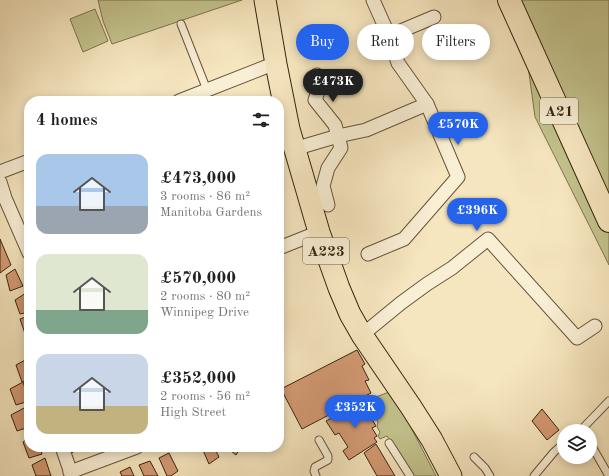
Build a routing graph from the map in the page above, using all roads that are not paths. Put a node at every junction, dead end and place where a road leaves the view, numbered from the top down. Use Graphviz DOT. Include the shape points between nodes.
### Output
graph roads {
  1 [pos="265,0"];
  2 [pos="373,0"];
  3 [pos="509,0"];
  4 [pos="434,16"];
  5 [pos="181,24"];
  6 [pos="384,24"];
  7 [pos="414,25"];
  8 [pos="397,60"];
  9 [pos="276,64"];
  10 [pos="317,75"];
  11 [pos="209,96"];
  12 [pos="283,96"];
  13 [pos="284,103"];
  14 [pos="427,104"];
  15 [pos="338,136"];
  16 [pos="294,149"];
  17 [pos="24,163"];
  18 [pos="0,172"];
  19 [pos="0,182"];
  20 [pos="328,205"];
  21 [pos="609,221"];
  22 [pos="319,232"];
  23 [pos="24,242"];
  24 [pos="284,246"];
  25 [pos="368,254"];
  26 [pos="595,326"];
  27 [pos="362,335"];
  28 [pos="609,401"];
  29 [pos="587,424"];
  30 [pos="319,440"];
  31 [pos="389,443"];
  32 [pos="557,449"];
  33 [pos="64,452"];
  34 [pos="125,452"];
  35 [pos="597,455"];
  36 [pos="474,457"];
  37 [pos="71,474"];
  38 [pos="316,476"];
  39 [pos="410,476"];
  40 [pos="451,476"];
  41 [pos="490,476"];
  42 [pos="534,476"];
  43 [pos="609,476"];
  1 -- 9 [label="main road, A223"];
  2 -- 6 [label="street"];
  3 -- 21 [label="highway, A21"];
  4 -- 7 [label="street"];
  5 -- 11 [label="lane"];
  8 -- 14 [label="street"];
  9 -- 11 [label="street"];
  9 -- 12 [label="main road, A223"];
  10 -- 15 [label="street" via="320,86 315,100 334,125"];
  13 -- 16 [label="main road, A223"];
  14 -- 15 [label="street" via="366,130"];
  14 -- 25 [label="street" via="458,177 404,239"];
  15 -- 16 [label="street"];
  15 -- 20 [label="street" via="341,148 328,168 323,186"];
  16 -- 22 [label="main road, A223"];
  17 -- 18 [label="street"];
  19 -- 23 [label="street"];
  22 -- 24 [label="street"];
  22 -- 27 [label="main road, A223" via="346,306"];
  26 -- 27 [label="street" via="577,338 488,239"];
  27 -- 40 [label="main road, A223" via="432,440"];
  28 -- 29 [label="lane"];
  30 -- 38 [label="lane" via="328,460 315,467"];
  31 -- 39 [label="lane"];
  32 -- 42 [label="lane"];
  33 -- 37 [label="street"];
  34 -- 37 [label="street"];
  35 -- 43 [label="lane"];
  36 -- 41 [label="lane"];
}
